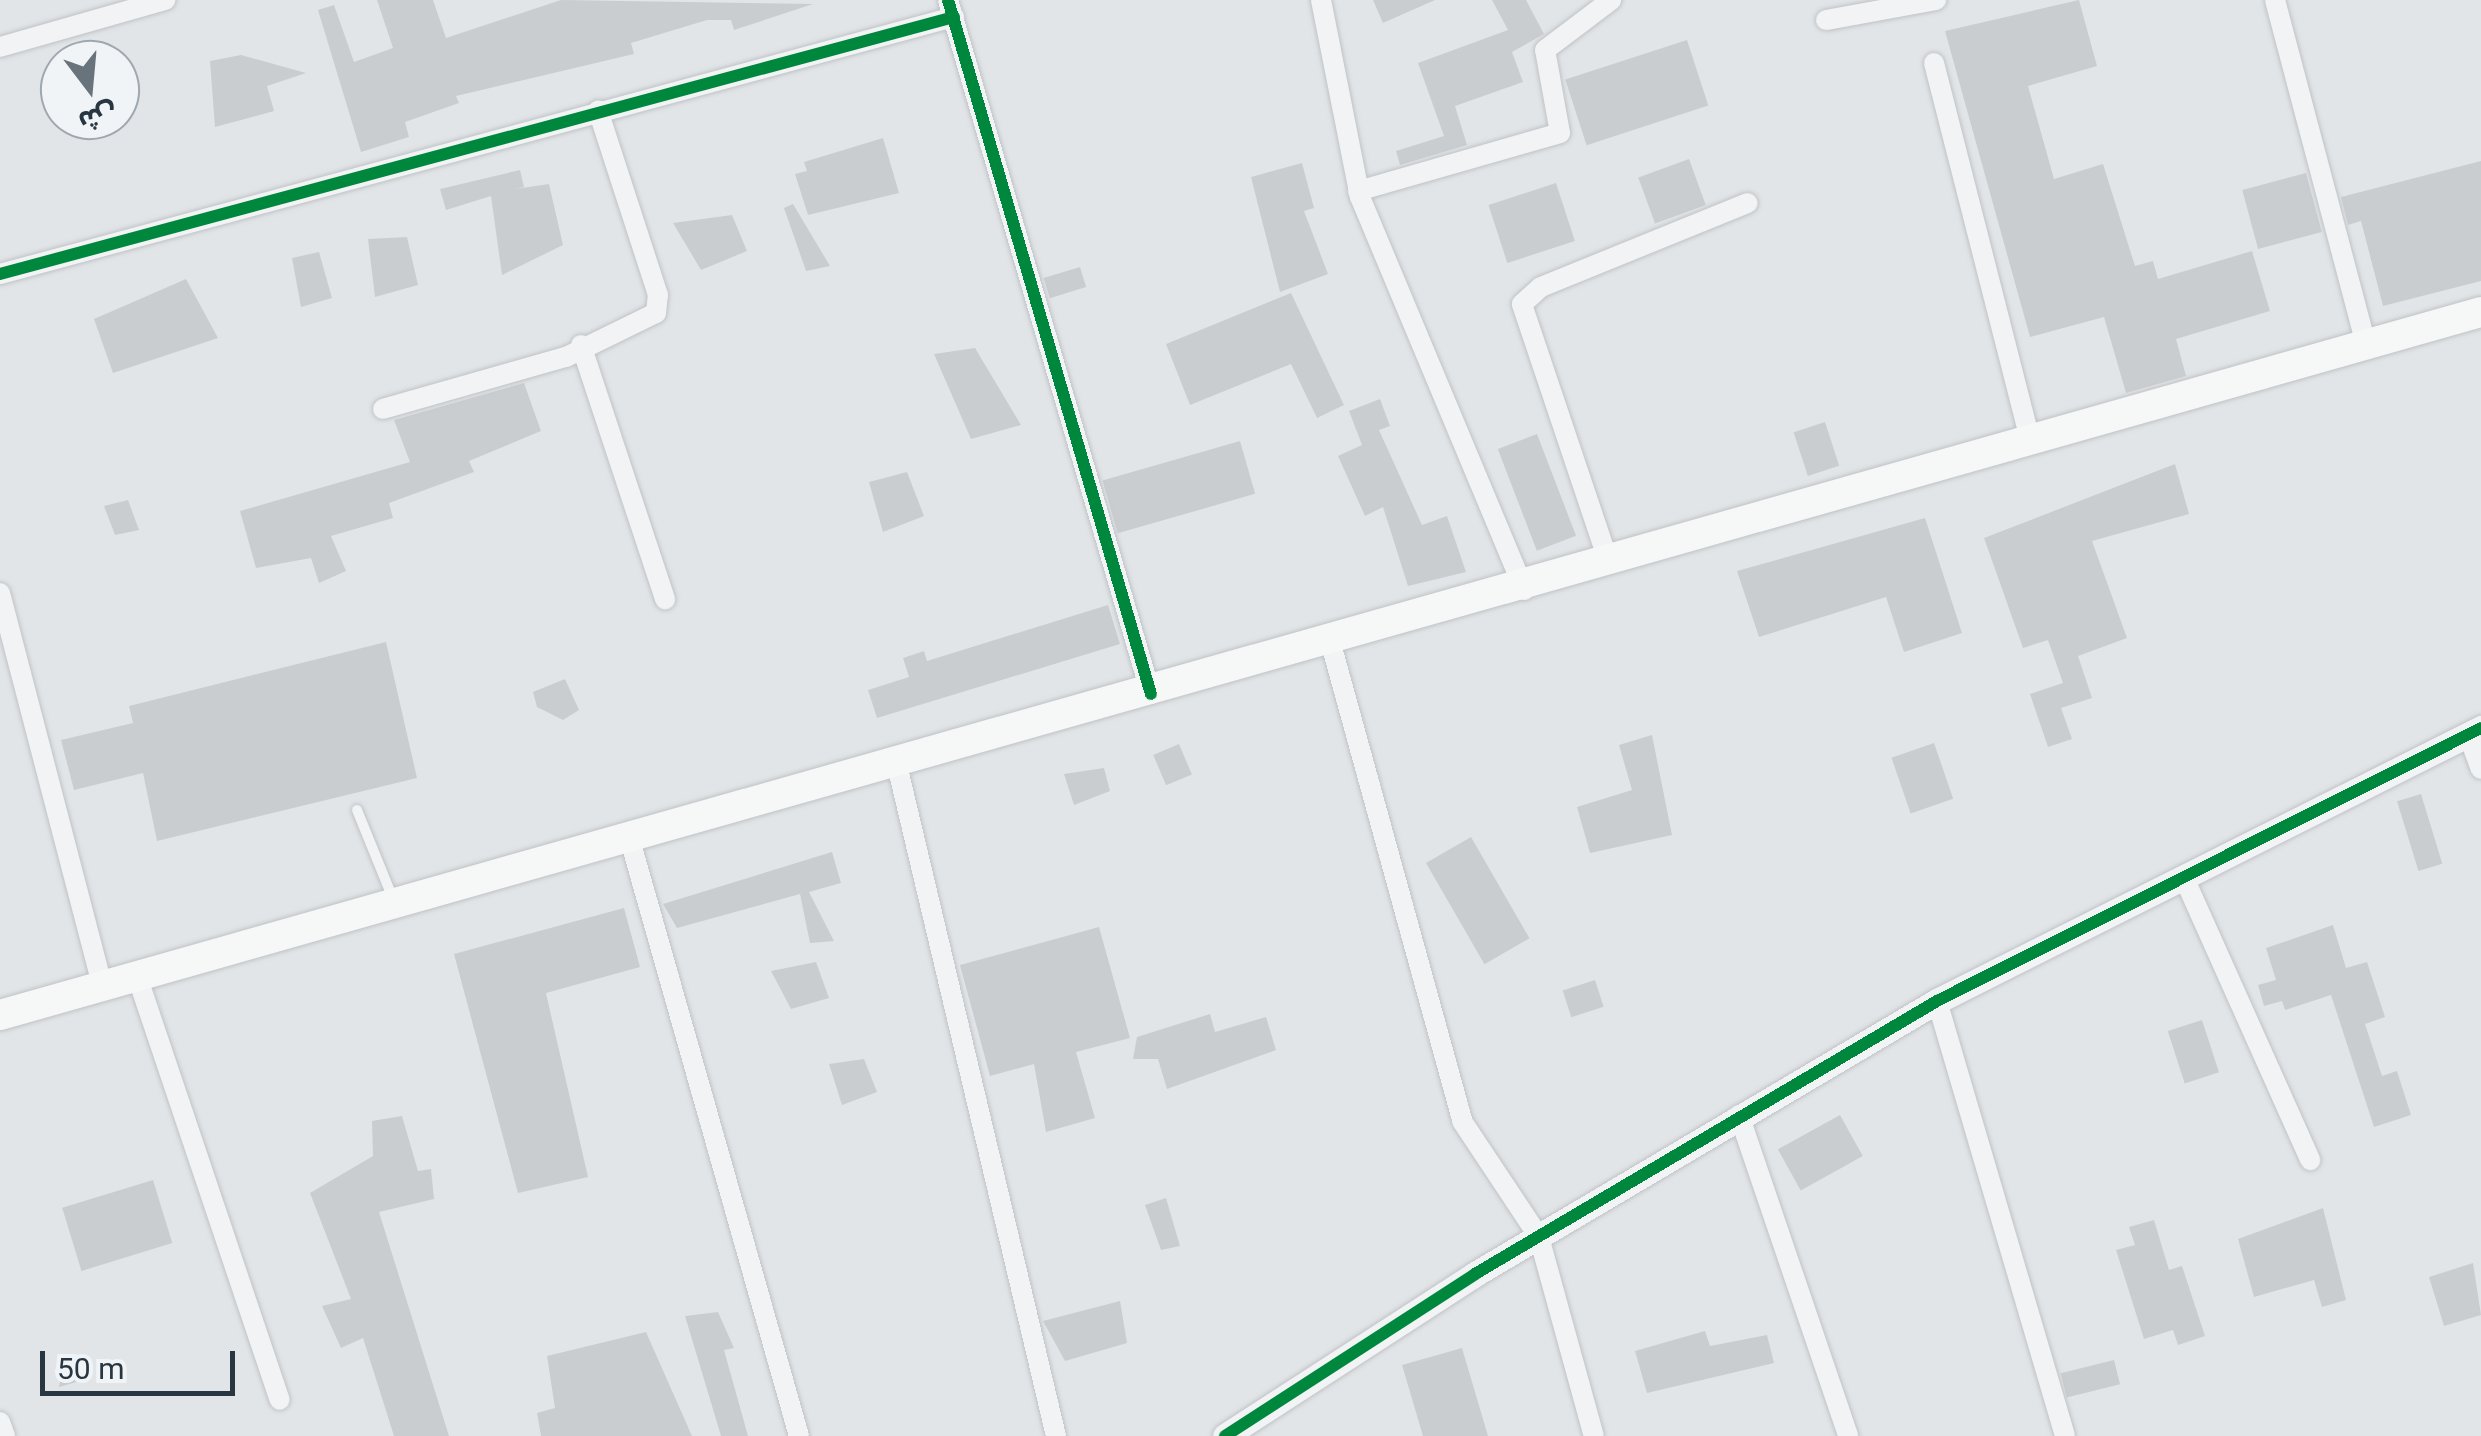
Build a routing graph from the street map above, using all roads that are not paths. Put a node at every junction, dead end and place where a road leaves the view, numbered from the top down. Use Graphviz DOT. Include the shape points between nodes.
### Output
graph roads {
  1 [pos="165,0"];
  2 [pos="1322,0"];
  3 [pos="1611,0"];
  4 [pos="1936,0"];
  5 [pos="2275,0"];
  6 [pos="951,9"];
  7 [pos="1826,20"];
  8 [pos="0,47"];
  9 [pos="1934,63"];
  10 [pos="598,110"];
  11 [pos="1358,191"];
  12 [pos="1748,203"];
  13 [pos="0,274"];
  14 [pos="2481,312"];
  15 [pos="2366,345"];
  16 [pos="581,346"];
  17 [pos="383,409"];
  18 [pos="2030,440"];
  19 [pos="1609,562"];
  20 [pos="1524,590"];
  21 [pos="0,593"];
  22 [pos="665,599"];
  23 [pos="1331,644"];
  24 [pos="1151,694"];
  25 [pos="2475,731"];
  26 [pos="898,765"];
  27 [pos="2481,770"];
  28 [pos="357,810"];
  29 [pos="630,840"];
  30 [pos="2185,880"];
  31 [pos="396,906"];
  32 [pos="138,978"];
  33 [pos="103,988"];
  34 [pos="1936,1001"];
  35 [pos="0,1015"];
  36 [pos="1738,1115"];
  37 [pos="2310,1160"];
  38 [pos="1538,1237"];
  39 [pos="280,1400"];
  40 [pos="0,1422"];
  41 [pos="5,1436"];
  42 [pos="800,1436"];
  43 [pos="1056,1436"];
  44 [pos="1225,1436"];
  45 [pos="1594,1436"];
  46 [pos="1848,1436"];
  47 [pos="2065,1436"];
  1 -- 8 [label="street"];
  2 -- 11 [label="street"];
  3 -- 11 [label="street" via="1545,50 1560,133"];
  4 -- 7 [label="street"];
  5 -- 15 [label="street"];
  6 -- 10 [label="street"];
  6 -- 24 [label="street"];
  9 -- 18 [label="street"];
  10 -- 13 [label="street"];
  10 -- 16 [label="street" via="659,302 651,317"];
  11 -- 20 [label="street"];
  12 -- 19 [label="street" via="1541,287 1522,304"];
  14 -- 15 [label="main road"];
  15 -- 18 [label="main road"];
  16 -- 17 [label="street"];
  16 -- 22 [label="street"];
  18 -- 19 [label="main road"];
  19 -- 20 [label="main road"];
  20 -- 23 [label="main road"];
  21 -- 33 [label="street"];
  23 -- 24 [label="main road"];
  23 -- 38 [label="street" via="1468,1138 1509,1183"];
  24 -- 26 [label="main road"];
  25 -- 27 [label="street"];
  25 -- 30 [label="street"];
  26 -- 29 [label="main road"];
  26 -- 43 [label="street"];
  28 -- 31 [label="lane"];
  29 -- 31 [label="main road"];
  29 -- 42 [label="street"];
  30 -- 34 [label="street"];
  30 -- 37 [label="street"];
  31 -- 32 [label="main road"];
  32 -- 33 [label="main road"];
  32 -- 39 [label="street"];
  33 -- 35 [label="main road"];
  34 -- 36 [label="street"];
  34 -- 47 [label="street"];
  36 -- 38 [label="street"];
  36 -- 46 [label="street"];
  38 -- 44 [label="street"];
  38 -- 45 [label="street"];
  40 -- 41 [label="street"];
}
